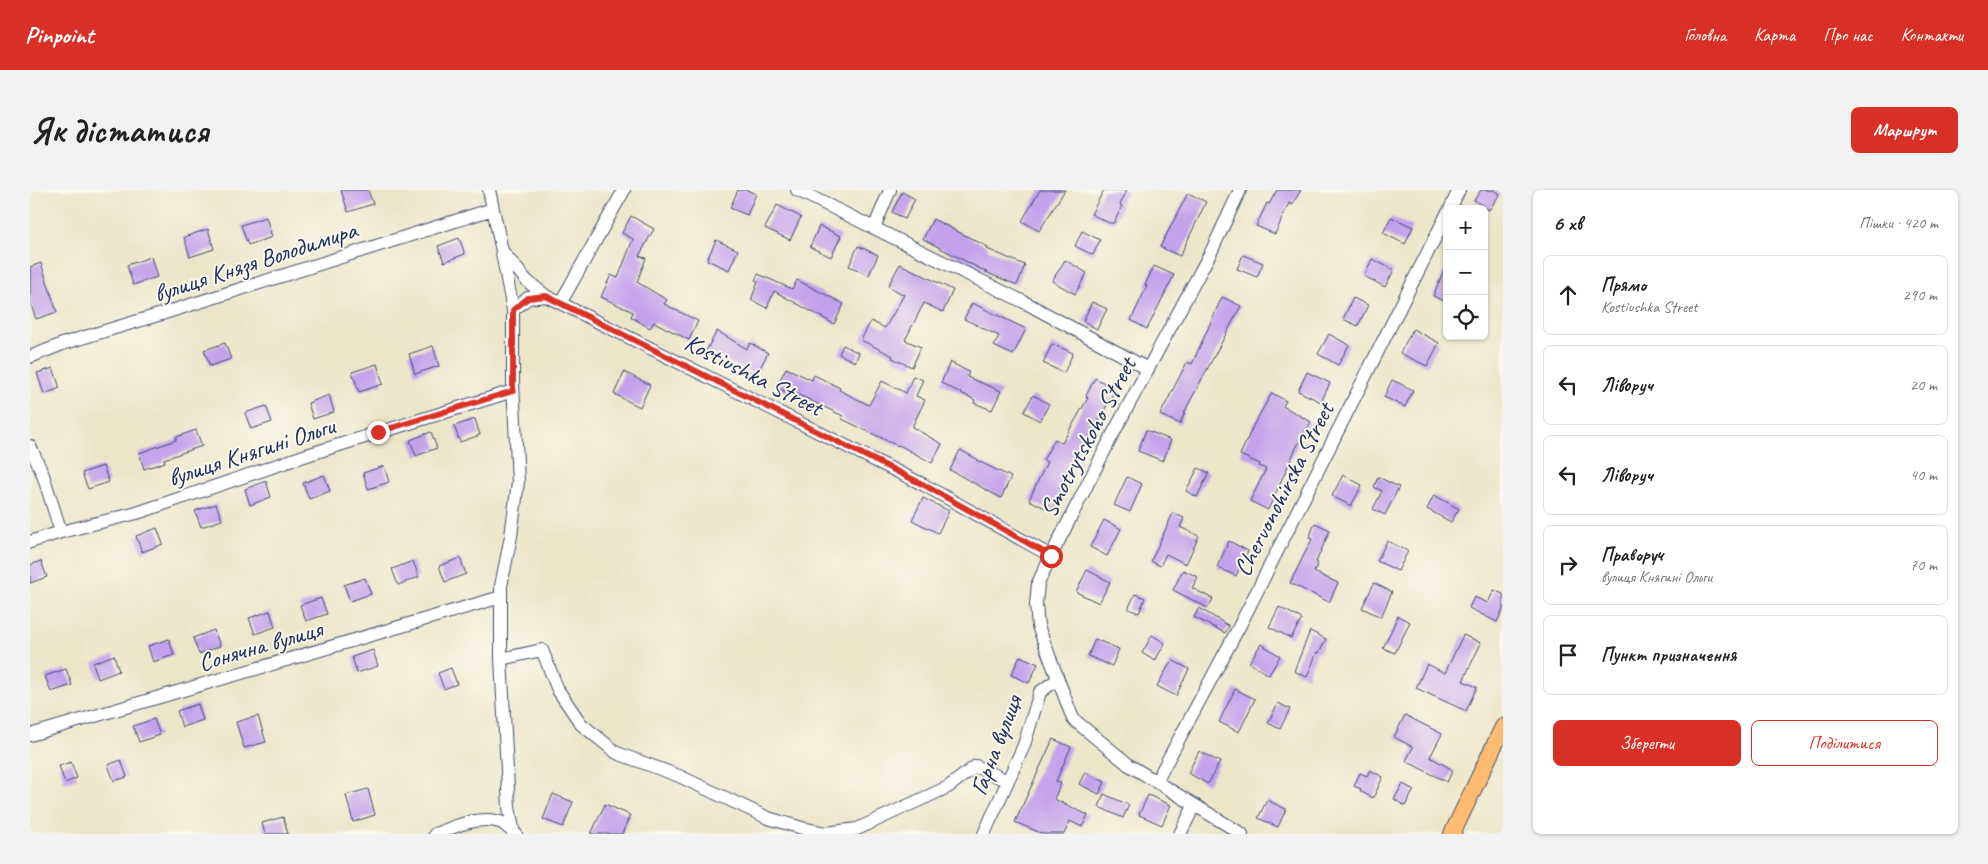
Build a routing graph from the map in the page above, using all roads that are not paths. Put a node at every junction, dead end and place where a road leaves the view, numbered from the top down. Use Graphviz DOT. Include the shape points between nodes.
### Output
graph roads {
  1 [pos="489,190"];
  2 [pos="624,190"];
  3 [pos="797,190"];
  4 [pos="890,190"];
  5 [pos="1240,190"];
  6 [pos="1459,190"];
  7 [pos="1452,205"];
  8 [pos="493,209"];
  9 [pos="1443,222"];
  10 [pos="874,228"];
  11 [pos="502,251"];
  12 [pos="546,296"];
  13 [pos="562,302"];
  14 [pos="513,310"];
  15 [pos="30,356"];
  16 [pos="1148,370"];
  17 [pos="513,391"];
  18 [pos="30,446"];
  19 [pos="61,532"];
  20 [pos="30,542"];
  21 [pos="1051,556"];
  22 [pos="501,597"];
  23 [pos="501,659"];
  24 [pos="1058,679"];
  25 [pos="1503,727"];
  26 [pos="30,734"];
  27 [pos="1007,781"];
  28 [pos="1156,782"];
  29 [pos="1194,806"];
  30 [pos="435,834"];
  31 [pos="514,834"];
  32 [pos="984,834"];
  33 [pos="1180,834"];
  34 [pos="1242,834"];
  35 [pos="1452,834"];
  1 -- 8 [label="street, Kostiushka Street"];
  2 -- 13 [label="street"];
  3 -- 10 [label="street"];
  4 -- 10 [label="street"];
  5 -- 16 [label="street, Smotrytskoho Street"];
  6 -- 7 [label="street"];
  8 -- 11 [label="street, Kostiushka Street"];
  8 -- 15 [label="street, вулиця Князя Володимира"];
  9 -- 28 [label="street, Chervonohirska Street" via="1239,627"];
  10 -- 16 [label="street" via="1024,302"];
  11 -- 12 [label="street, Kostiushka Street" via="527,281"];
  11 -- 14 [label="street"];
  12 -- 13 [label="street, Kostiushka Street"];
  12 -- 14 [label="street" via="528,298"];
  13 -- 21 [label="street, Kostiushka Street" via="924,485"];
  14 -- 17 [label="street"];
  16 -- 21 [label="street, Smotrytskoho Street"];
  17 -- 19 [label="street, вулиця Княгині Ольги" via="137,512"];
  17 -- 22 [label="street" via="518,482"];
  18 -- 19 [label="street"];
  19 -- 20 [label="street, вулиця Княгині Ольги"];
  21 -- 24 [label="street, Smotrytskoho Street" via="1038,583 1036,605 1038,626"];
  22 -- 23 [label="street"];
  22 -- 26 [label="street, Сонячна вулиця"];
  23 -- 27 [label="street" via="542,650 558,690 581,724 617,753 680,776 768,818 802,828 826,833 857,829 948,787 976,766"];
  23 -- 31 [label="street" via="508,807"];
  24 -- 27 [label="street, Гарна вулиця" via="1040,692 1024,744"];
  24 -- 28 [label="street, Smotrytskoho Street" via="1072,719 1129,765"];
  25 -- 35 [label="main road"];
  27 -- 32 [label="street, Гарна вулиця"];
  28 -- 29 [label="street, Smotrytskoho Street"];
  29 -- 33 [label="street"];
  29 -- 34 [label="street, Smotrytskoho Street"];
  30 -- 31 [label="street" via="487,819 502,823"];
}
